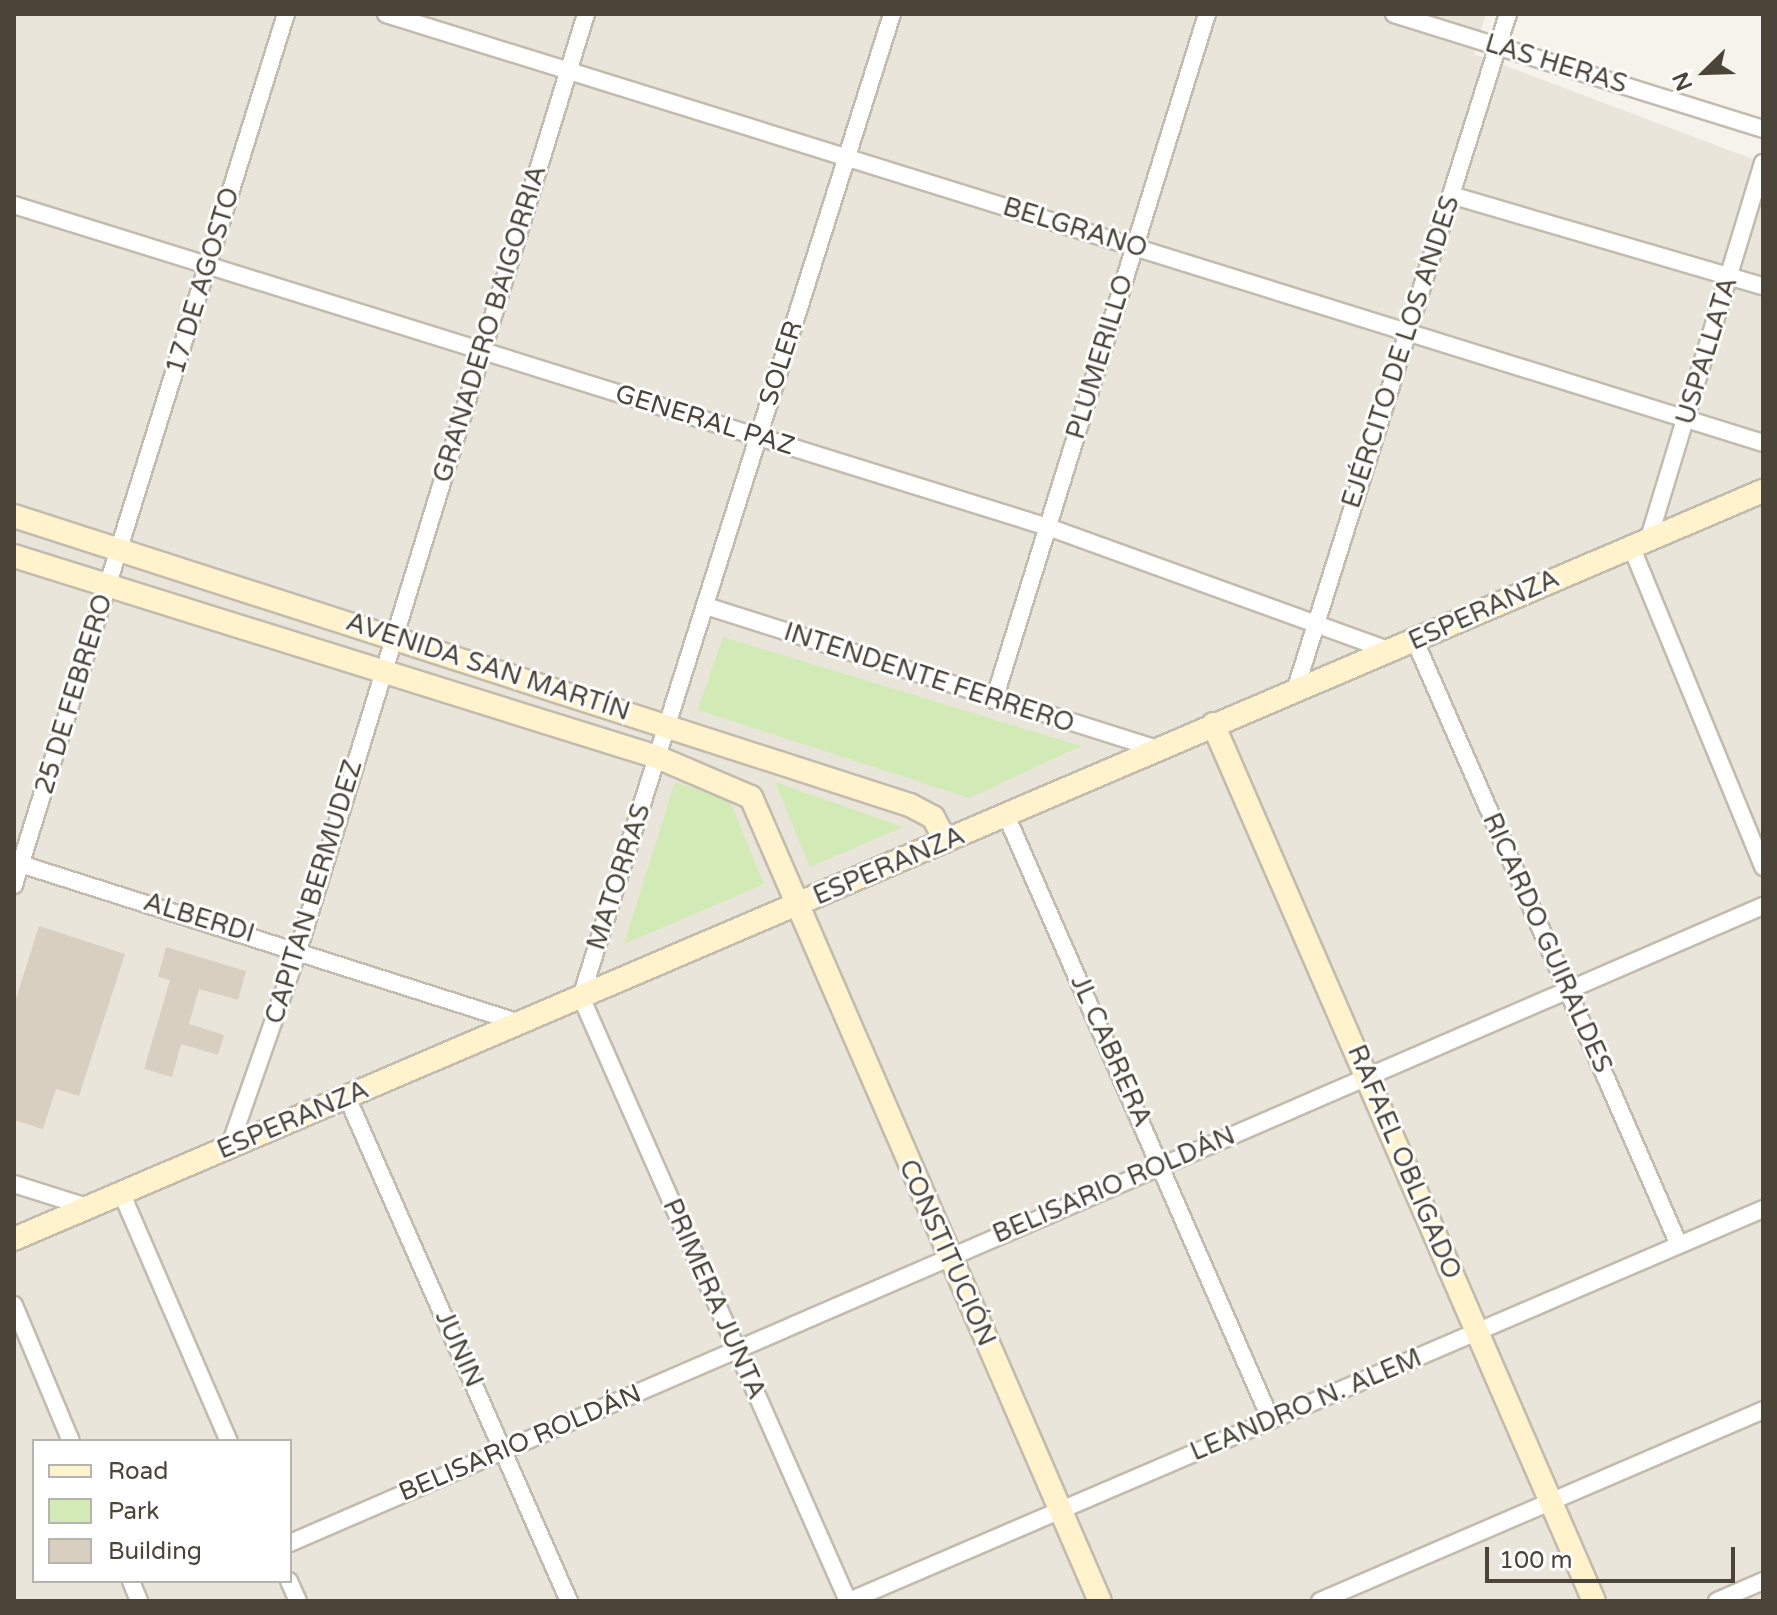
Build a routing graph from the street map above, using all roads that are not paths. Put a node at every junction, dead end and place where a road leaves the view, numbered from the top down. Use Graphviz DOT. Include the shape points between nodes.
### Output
graph roads {
  1 [pos="286,14"];
  2 [pos="386,14"];
  3 [pos="586,14"];
  4 [pos="892,14"];
  5 [pos="1207,14"];
  6 [pos="1394,14"];
  7 [pos="1508,14"];
  8 [pos="1498,46"];
  9 [pos="568,71"];
  10 [pos="1763,129"];
  11 [pos="847,157"];
  12 [pos="1763,163"];
  13 [pos="1451,195"];
  14 [pos="14,205"];
  15 [pos="1135,247"];
  16 [pos="207,265"];
  17 [pos="1729,275"];
  18 [pos="1763,286"];
  19 [pos="1408,332"];
  20 [pos="481,350"];
  21 [pos="1686,418"];
  22 [pos="758,436"];
  23 [pos="1763,443"];
  24 [pos="1763,491"];
  25 [pos="14,516"];
  26 [pos="1048,527"];
  27 [pos="1640,542"];
  28 [pos="121,549"];
  29 [pos="14,556"];
  30 [pos="107,586"];
  31 [pos="706,606"];
  32 [pos="1315,621"];
  33 [pos="395,634"];
  34 [pos="1415,641"];
  35 [pos="1390,651"];
  36 [pos="383,672"];
  37 [pos="1295,691"];
  38 [pos="994,700"];
  39 [pos="1213,724"];
  40 [pos="667,727"];
  41 [pos="1153,748"];
  42 [pos="657,757"];
  43 [pos="1006,815"];
  44 [pos="946,841"];
  45 [pos="18,863"];
  46 [pos="1763,867"];
  47 [pos="14,885"];
  48 [pos="797,905"];
  49 [pos="1763,906"];
  50 [pos="299,948"];
  51 [pos="1567,989"];
  52 [pos="581,997"];
  53 [pos="520,1023"];
  54 [pos="1366,1076"];
  55 [pos="347,1097"];
  56 [pos="229,1148"];
  57 [pos="1161,1165"];
  58 [pos="14,1184"];
  59 [pos="121,1192"];
  60 [pos="87,1207"];
  61 [pos="1763,1209"];
  62 [pos="14,1239"];
  63 [pos="1679,1245"];
  64 [pos="948,1258"];
  65 [pos="14,1305"];
  66 [pos="1477,1332"];
  67 [pos="737,1349"];
  68 [pos="1763,1410"];
  69 [pos="1271,1420"];
  70 [pos="70,1439"];
  71 [pos="228,1439"];
  72 [pos="504,1450"];
  73 [pos="1551,1501"];
  74 [pos="1061,1510"];
  75 [pos="292,1542"];
  76 [pos="1763,1581"];
  77 [pos="569,1601"];
  78 [pos="848,1601"];
  79 [pos="1100,1601"];
  80 [pos="1320,1601"];
  81 [pos="1594,1601"];
  82 [pos="1717,1601"];
  1 -- 16 [label="street, 17 DE AGOSTO"];
  2 -- 9 [label="street, BELGRANO"];
  3 -- 9 [label="street, GRANADERO BAIGORRIA"];
  4 -- 11 [label="street, SOLER"];
  5 -- 15 [label="street, PLUMERILLO"];
  6 -- 8 [label="street, LAS HERAS"];
  7 -- 8 [label="street, EJÉRCITO DE LOS ANDES"];
  8 -- 10 [label="street, LAS HERAS"];
  8 -- 13 [label="street, EJÉRCITO DE LOS ANDES"];
  9 -- 11 [label="street, BELGRANO"];
  9 -- 20 [label="street, GRANADERO BAIGORRIA"];
  11 -- 15 [label="street, BELGRANO"];
  11 -- 22 [label="street, SOLER"];
  12 -- 17 [label="street, USPALLATA"];
  13 -- 17 [label="street"];
  13 -- 19 [label="street, EJÉRCITO DE LOS ANDES"];
  14 -- 16 [label="street, GENERAL PAZ"];
  15 -- 19 [label="street, BELGRANO"];
  15 -- 26 [label="street, PLUMERILLO"];
  16 -- 20 [label="street, GENERAL PAZ"];
  16 -- 28 [label="street, 17 DE AGOSTO"];
  17 -- 18 [label="street"];
  17 -- 21 [label="street, USPALLATA"];
  19 -- 21 [label="street, BELGRANO"];
  19 -- 32 [label="street, EJÉRCITO DE LOS ANDES"];
  20 -- 22 [label="street, GENERAL PAZ"];
  20 -- 33 [label="street, GRANADERO BAIGORRIA"];
  21 -- 23 [label="street, BELGRANO"];
  21 -- 27 [label="street, USPALLATA"];
  22 -- 26 [label="street, GENERAL PAZ"];
  22 -- 31 [label="street, SOLER"];
  24 -- 27 [label="main road, ESPERANZA"];
  25 -- 28 [label="main road, AVENIDA SAN MARTÍN"];
  26 -- 32 [label="street, GENERAL PAZ"];
  26 -- 38 [label="street, PLUMERILLO"];
  27 -- 34 [label="main road, ESPERANZA"];
  27 -- 46 [label="street"];
  28 -- 30 [label="street, 25 DE FEBRERO"];
  28 -- 33 [label="main road, AVENIDA SAN MARTÍN"];
  29 -- 30 [label="main road, AVENIDA SAN MARTÍN"];
  30 -- 36 [label="main road, AVENIDA SAN MARTÍN"];
  30 -- 45 [label="street, 25 DE FEBRERO"];
  31 -- 38 [label="street, INTENDENTE FERRERO"];
  31 -- 40 [label="street, SOLER"];
  32 -- 35 [label="street, GENERAL PAZ"];
  32 -- 37 [label="street, EJÉRCITO DE LOS ANDES"];
  33 -- 36 [label="street, CAPITAN BERMUDEZ"];
  33 -- 40 [label="main road, AVENIDA SAN MARTÍN"];
  34 -- 35 [label="main road, ESPERANZA"];
  34 -- 51 [label="street, RICARDO GUIRALDES"];
  35 -- 37 [label="main road, ESPERANZA"];
  36 -- 42 [label="main road, AVENIDA SAN MARTÍN"];
  36 -- 50 [label="street, CAPITAN BERMUDEZ"];
  37 -- 39 [label="main road, ESPERANZA"];
  38 -- 41 [label="street, INTENDENTE FERRERO"];
  39 -- 41 [label="main road, ESPERANZA"];
  39 -- 54 [label="main road, RAFAEL OBLIGADO"];
  40 -- 42 [label="street, SOLER"];
  40 -- 44 [label="main road, AVENIDA SAN MARTÍN" via="910,805 933,817"];
  41 -- 43 [label="main road, ESPERANZA"];
  42 -- 48 [label="main road, AVENIDA SAN MARTÍN" via="751,797"];
  42 -- 52 [label="street, MATORRAS"];
  43 -- 44 [label="main road, ESPERANZA"];
  43 -- 57 [label="street, JL CABRERA"];
  44 -- 48 [label="main road, ESPERANZA"];
  45 -- 47 [label="street, 25 DE FEBRERO"];
  45 -- 50 [label="street, ALBERDI"];
  48 -- 52 [label="main road, ESPERANZA"];
  48 -- 64 [label="main road, CONSTITUCIÓN"];
  49 -- 51 [label="street, BELISARIO ROLDÁN"];
  50 -- 53 [label="street, ALBERDI"];
  50 -- 56 [label="street, CAPITAN BERMUDEZ"];
  51 -- 54 [label="street, BELISARIO ROLDÁN"];
  51 -- 63 [label="street, RICARDO GUIRALDES"];
  52 -- 53 [label="main road, ESPERANZA"];
  52 -- 67 [label="street, PRIMERA JUNTA"];
  53 -- 55 [label="main road, ESPERANZA"];
  54 -- 57 [label="street, BELISARIO ROLDÁN"];
  54 -- 66 [label="main road, RAFAEL OBLIGADO"];
  55 -- 56 [label="main road, ESPERANZA"];
  55 -- 72 [label="street, JUNIN"];
  56 -- 59 [label="main road, ESPERANZA"];
  57 -- 64 [label="street, BELISARIO ROLDÁN"];
  57 -- 69 [label="street, JL CABRERA"];
  58 -- 60 [label="street"];
  59 -- 60 [label="main road, ESPERANZA"];
  59 -- 71 [label="street"];
  60 -- 62 [label="main road, ESPERANZA"];
  61 -- 63 [label="street, LEANDRO N. ALEM"];
  63 -- 66 [label="street, LEANDRO N. ALEM"];
  64 -- 67 [label="street, BELISARIO ROLDÁN"];
  64 -- 74 [label="main road, CONSTITUCIÓN"];
  65 -- 70 [label="street"];
  66 -- 69 [label="street, LEANDRO N. ALEM"];
  66 -- 73 [label="main road, RAFAEL OBLIGADO"];
  67 -- 72 [label="street, BELISARIO ROLDÁN"];
  67 -- 78 [label="street, PRIMERA JUNTA"];
  68 -- 73 [label="street"];
  69 -- 74 [label="street, LEANDRO N. ALEM"];
  72 -- 75 [label="street, BELISARIO ROLDÁN"];
  72 -- 77 [label="street, JUNIN"];
  73 -- 80 [label="street"];
  73 -- 81 [label="main road, RAFAEL OBLIGADO"];
  74 -- 78 [label="street, LEANDRO N. ALEM"];
  74 -- 79 [label="main road, CONSTITUCIÓN"];
  76 -- 82 [label="street"];
}
